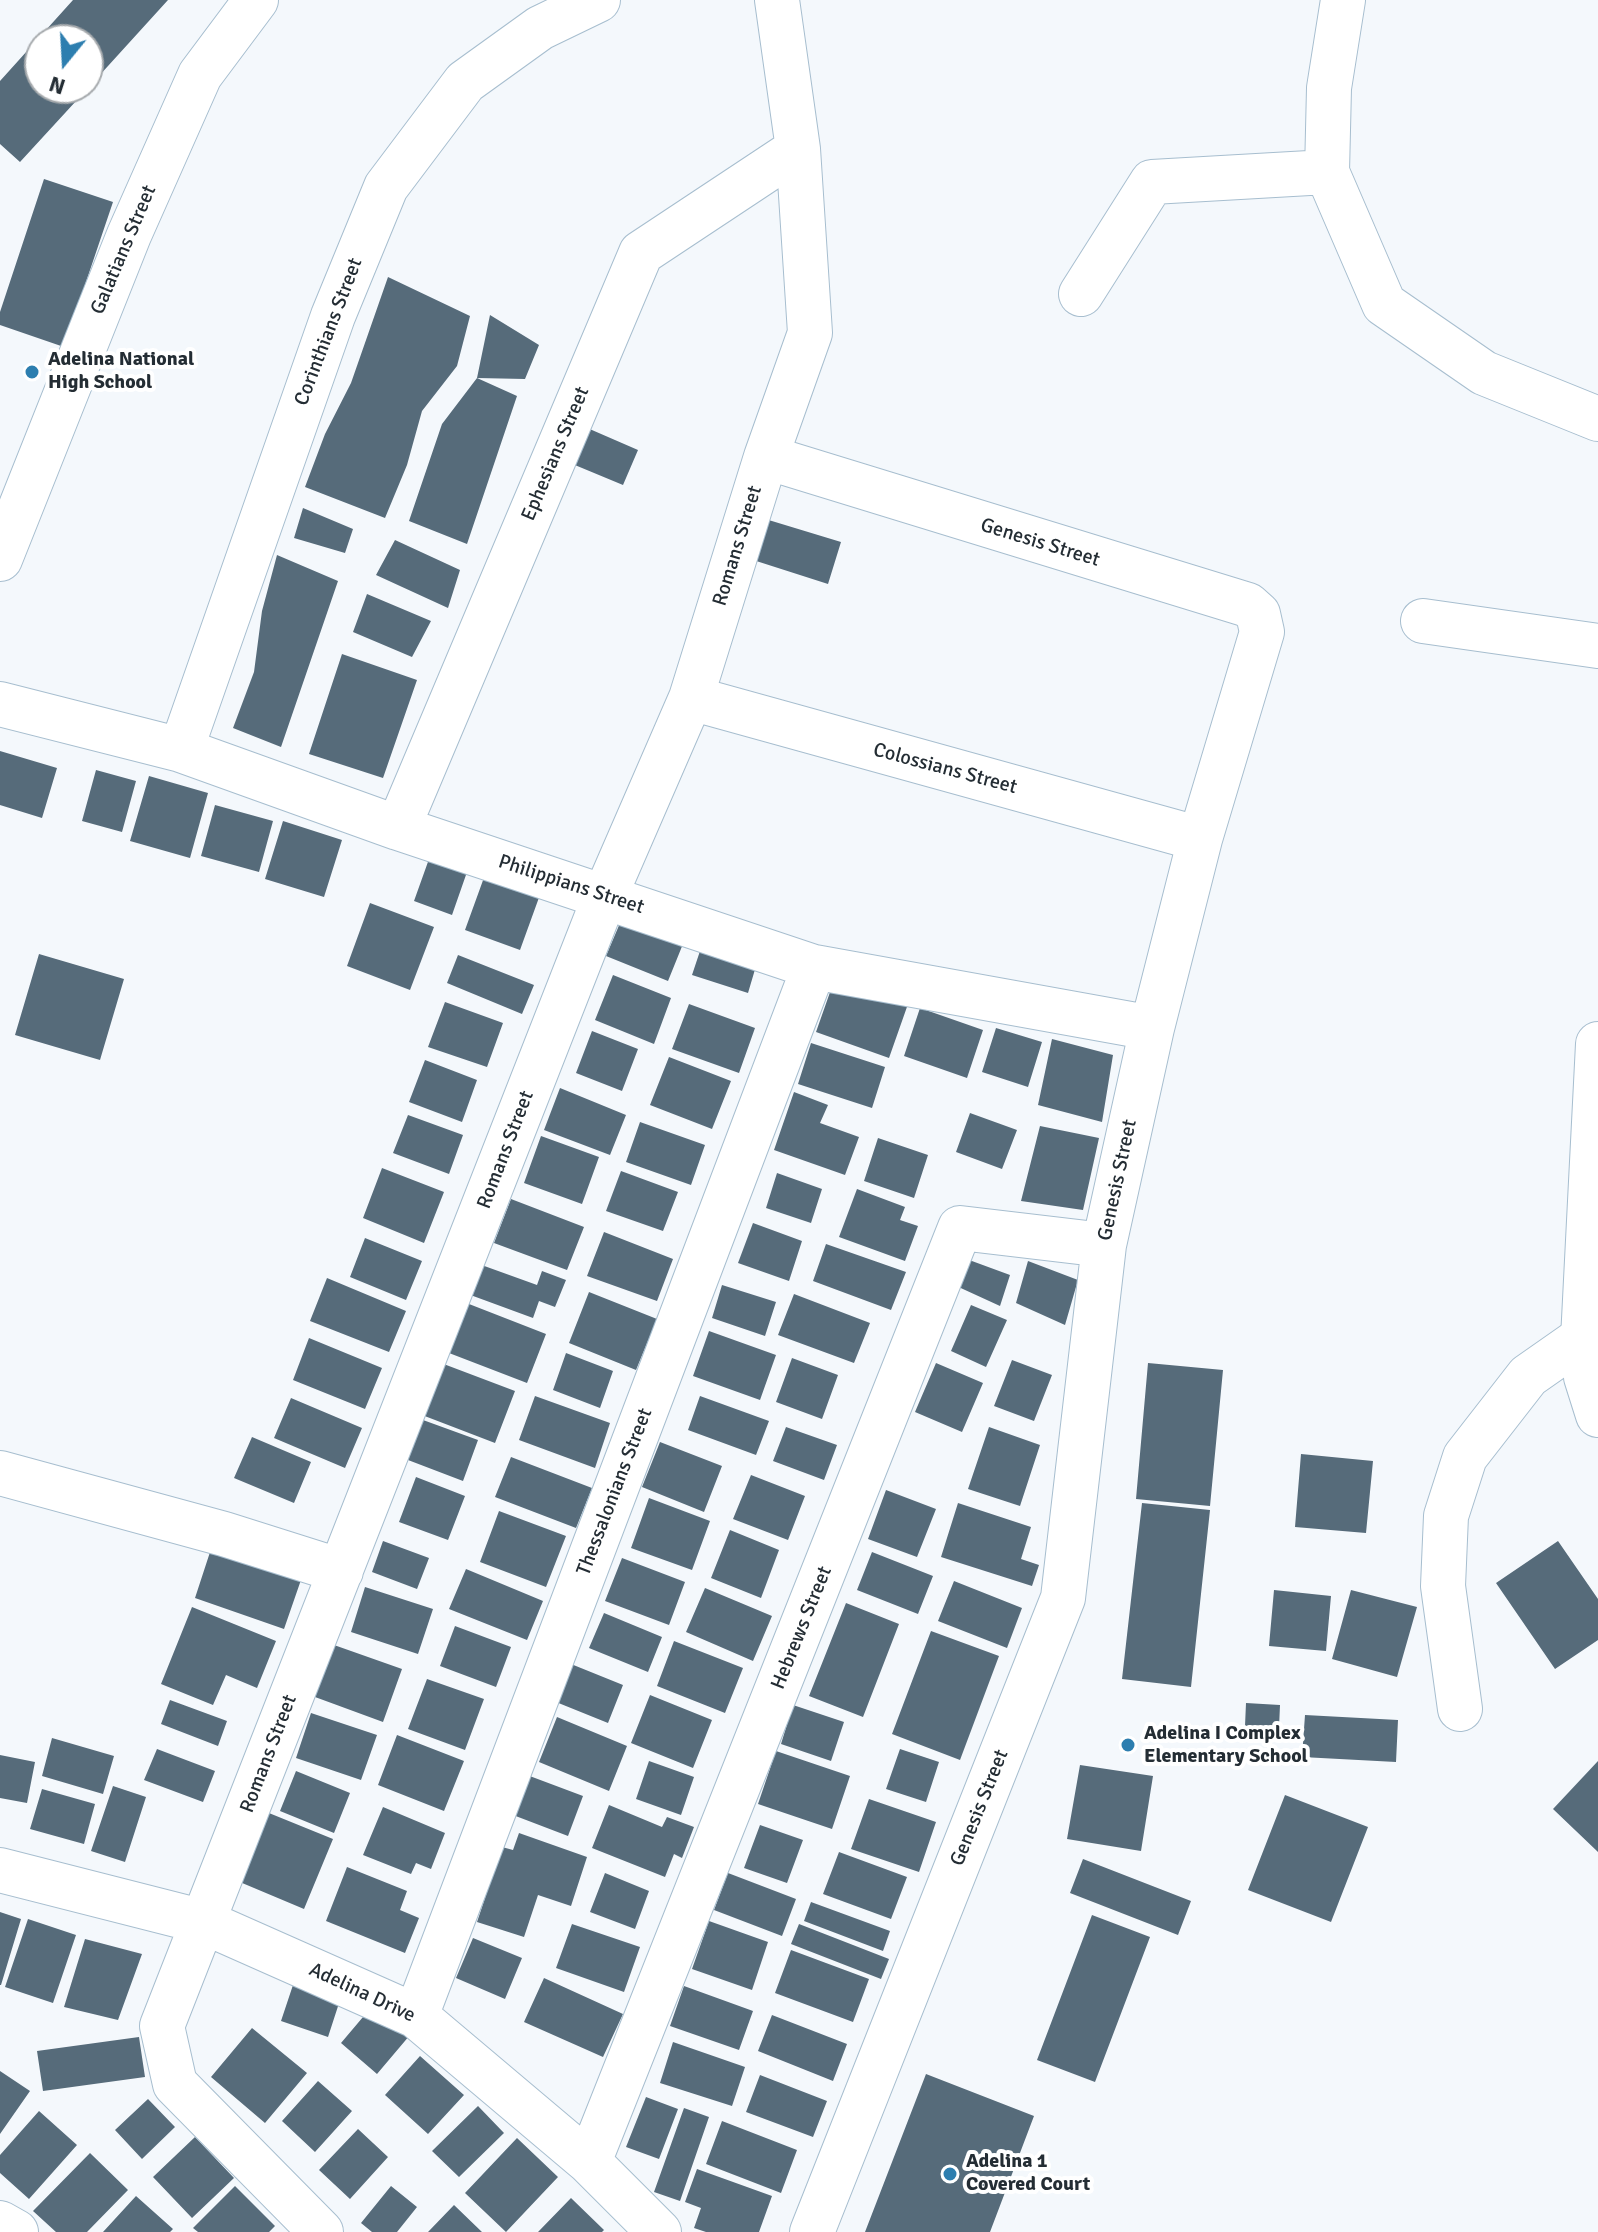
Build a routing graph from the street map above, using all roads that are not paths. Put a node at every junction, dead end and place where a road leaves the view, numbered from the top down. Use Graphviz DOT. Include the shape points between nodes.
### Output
graph roads {
  1 [pos="256,0"];
  2 [pos="598,0"];
  3 [pos="777,0"];
  4 [pos="1343,0"];
  5 [pos="798,149"];
  6 [pos="1327,172"];
  7 [pos="1081,294"];
  8 [pos="1598,419"];
  9 [pos="766,457"];
  10 [pos="0,559"];
  11 [pos="1423,621"];
  12 [pos="1598,646"];
  13 [pos="691,698"];
  14 [pos="0,704"];
  15 [pos="181,750"];
  16 [pos="398,828"];
  17 [pos="1200,839"];
  18 [pos="605,896"];
  19 [pos="814,967"];
  20 [pos="1152,1028"];
  21 [pos="1598,1044"];
  22 [pos="1104,1245"];
  23 [pos="1590,1333"];
  24 [pos="1598,1415"];
  25 [pos="0,1473"];
  26 [pos="341,1571"];
  27 [pos="1460,1709"];
  28 [pos="0,1870"];
  29 [pos="204,1922"];
  30 [pos="416,2016"];
  31 [pos="589,2162"];
  32 [pos="0,2223"];
  33 [pos="16,2232"];
  34 [pos="321,2232"];
  35 [pos="659,2232"];
  36 [pos="812,2232"];
  1 -- 10 [label="street, Galatians Street" via="200,75 129,235"];
  2 -- 15 [label="street, Corinthians Street" via="540,28 465,82 386,187 333,316"];
  3 -- 5 [label="street, Romans Street"];
  4 -- 6 [label="street" via="1329,88"];
  5 -- 9 [label="street, Romans Street" via="810,333"];
  5 -- 16 [label="street, Ephesians Street" via="641,253"];
  6 -- 7 [label="street" via="1152,182"];
  6 -- 8 [label="street" via="1384,304 1484,373"];
  9 -- 13 [label="street, Romans Street"];
  9 -- 17 [label="street, Genesis Street" via="1248,605 1258,614 1262,632"];
  11 -- 12 [label="street"];
  13 -- 17 [label="street, Colossians Street"];
  13 -- 18 [label="street, Romans Street"];
  14 -- 15 [label="street, Philippians Street"];
  15 -- 16 [label="street, Philippians Street"];
  16 -- 18 [label="street, Philippians Street"];
  17 -- 20 [label="street, Genesis Street"];
  18 -- 19 [label="street, Philippians Street"];
  18 -- 26 [label="street, Romans Street"];
  19 -- 20 [label="street, Philippians Street"];
  19 -- 30 [label="street, Thessalonians Street"];
  20 -- 22 [label="street, Genesis Street"];
  21 -- 23 [label="street"];
  22 -- 31 [label="street, Hebrews Street" via="960,1228"];
  22 -- 36 [label="street, Genesis Street" via="1063,1598"];
  23 -- 24 [label="street" via="1586,1377"];
  23 -- 27 [label="street" via="1528,1376 1465,1457 1446,1516 1443,1586"];
  25 -- 26 [label="street"];
  26 -- 29 [label="street, Romans Street"];
  28 -- 29 [label="street, Adelina Drive"];
  29 -- 30 [label="street, Adelina Drive"];
  29 -- 34 [label="street, Romans Street" via="162,2026 175,2084"];
  30 -- 31 [label="street, Adelina Drive"];
  31 -- 35 [label="street, Adelina Drive"];
  32 -- 33 [label="street"];
}
